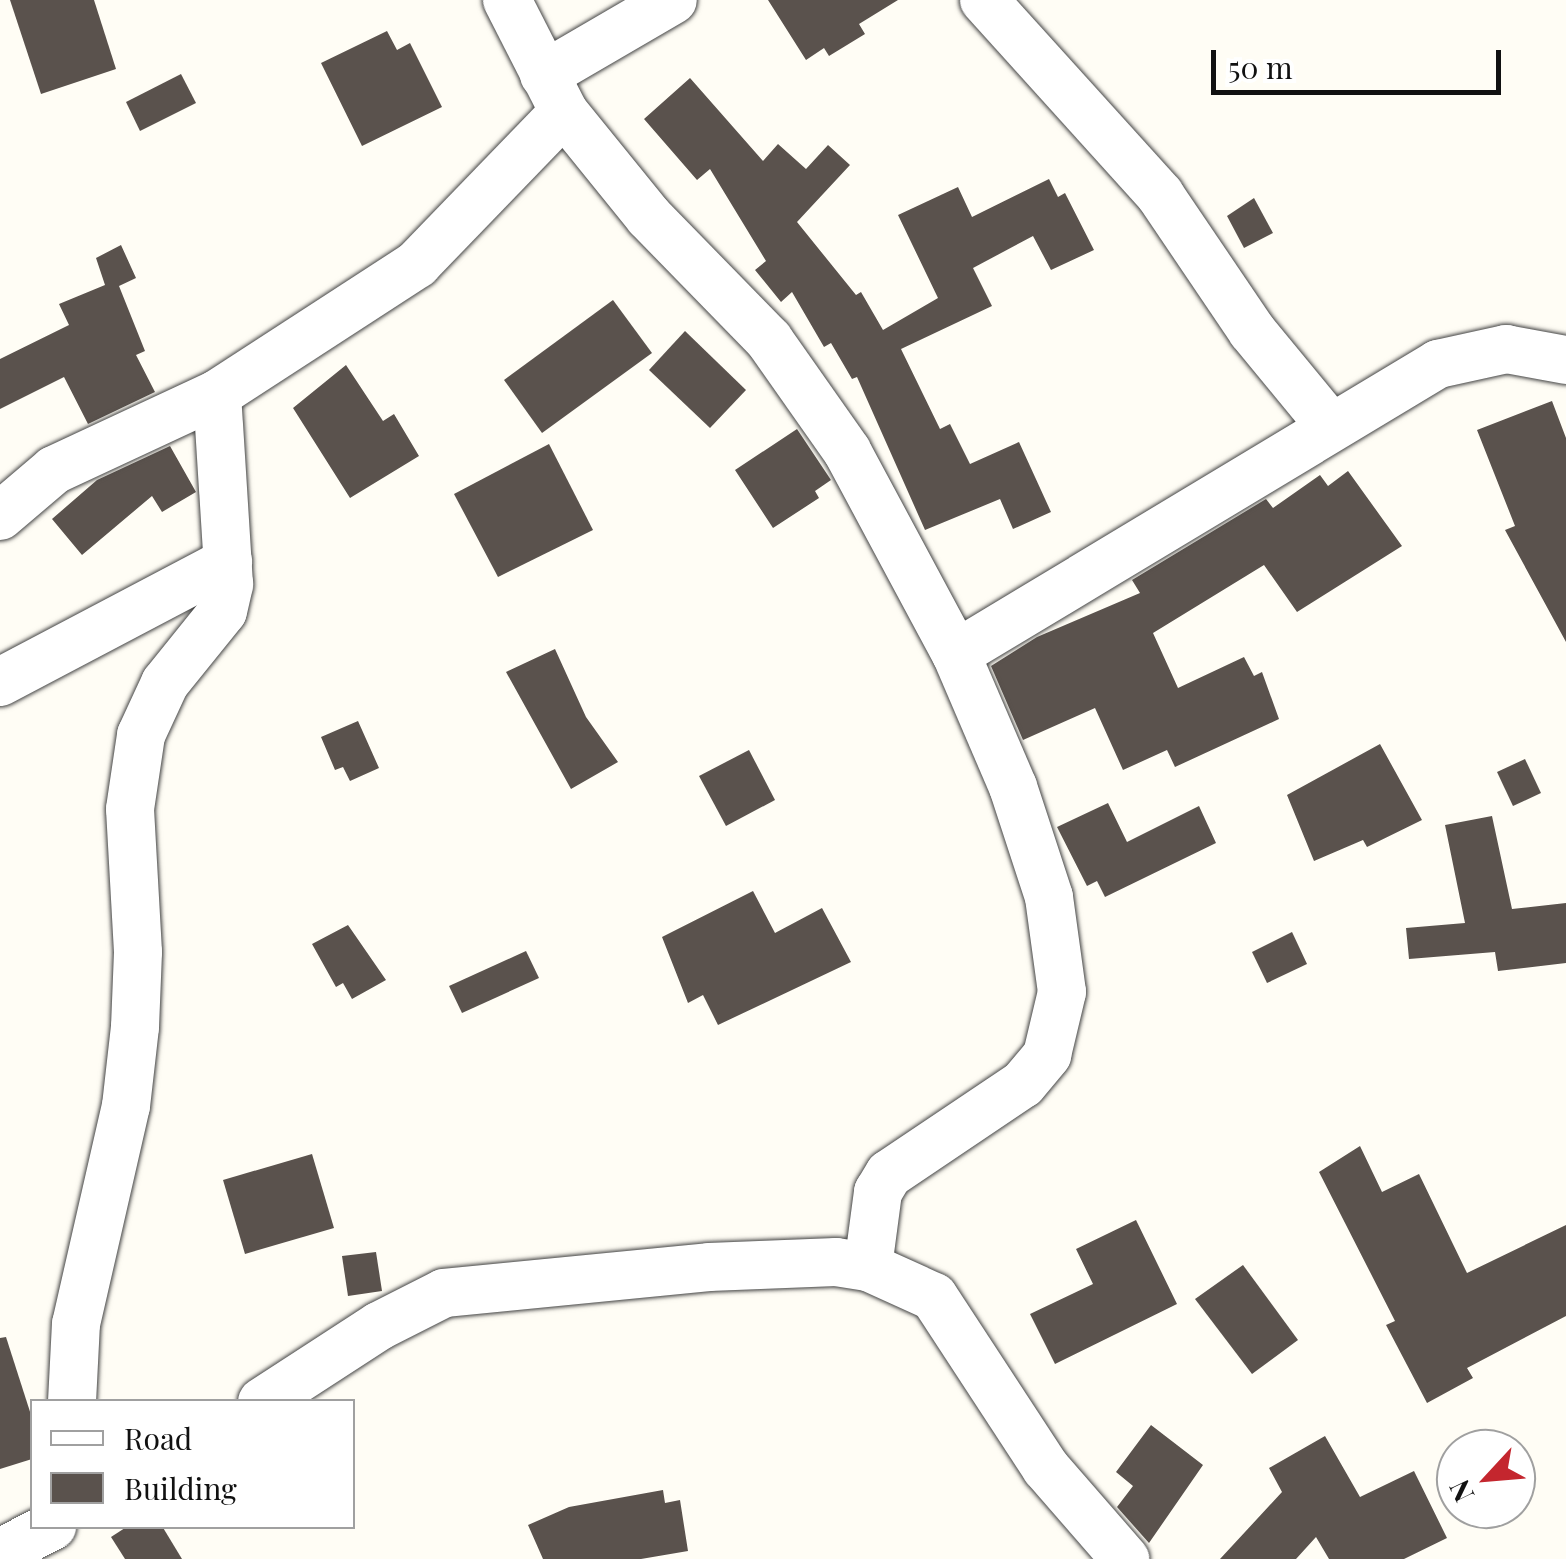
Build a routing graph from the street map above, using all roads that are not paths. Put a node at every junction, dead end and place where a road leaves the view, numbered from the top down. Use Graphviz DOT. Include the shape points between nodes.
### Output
graph roads {
  1 [pos="506,0"];
  2 [pos="673,0"];
  3 [pos="984,0"];
  4 [pos="554,94"];
  5 [pos="1566,360"];
  6 [pos="218,394"];
  7 [pos="1330,427"];
  8 [pos="0,516"];
  9 [pos="228,562"];
  10 [pos="956,654"];
  11 [pos="0,682"];
  12 [pos="868,1267"];
  13 [pos="72,1399"];
  14 [pos="267,1399"];
  15 [pos="30,1502"];
  16 [pos="46,1529"];
  17 [pos="0,1544"];
  18 [pos="0,1553"];
  19 [pos="1125,1559"];
  1 -- 4 [label="street"];
  2 -- 4 [label="street"];
  3 -- 7 [label="street" via="1160,195 1252,330"];
  4 -- 6 [label="street" via="417,264"];
  4 -- 10 [label="street" via="649,217 769,340 847,451"];
  5 -- 7 [label="street" via="1506,350 1470,353"];
  6 -- 8 [label="street" via="54,470"];
  6 -- 9 [label="street"];
  7 -- 10 [label="street"];
  9 -- 11 [label="street"];
  9 -- 13 [label="street" via="223,610 165,683 142,735 130,809 135,1027 126,1106 76,1324"];
  10 -- 12 [label="street" via="1013,787 1049,897 1062,992 1046,1055 1023,1084 889,1174 878,1192"];
  12 -- 14 [label="street" via="709,1266 444,1293"];
  12 -- 19 [label="street" via="934,1297 1046,1468"];
  15 -- 17 [label="street"];
  16 -- 18 [label="street"];
}
